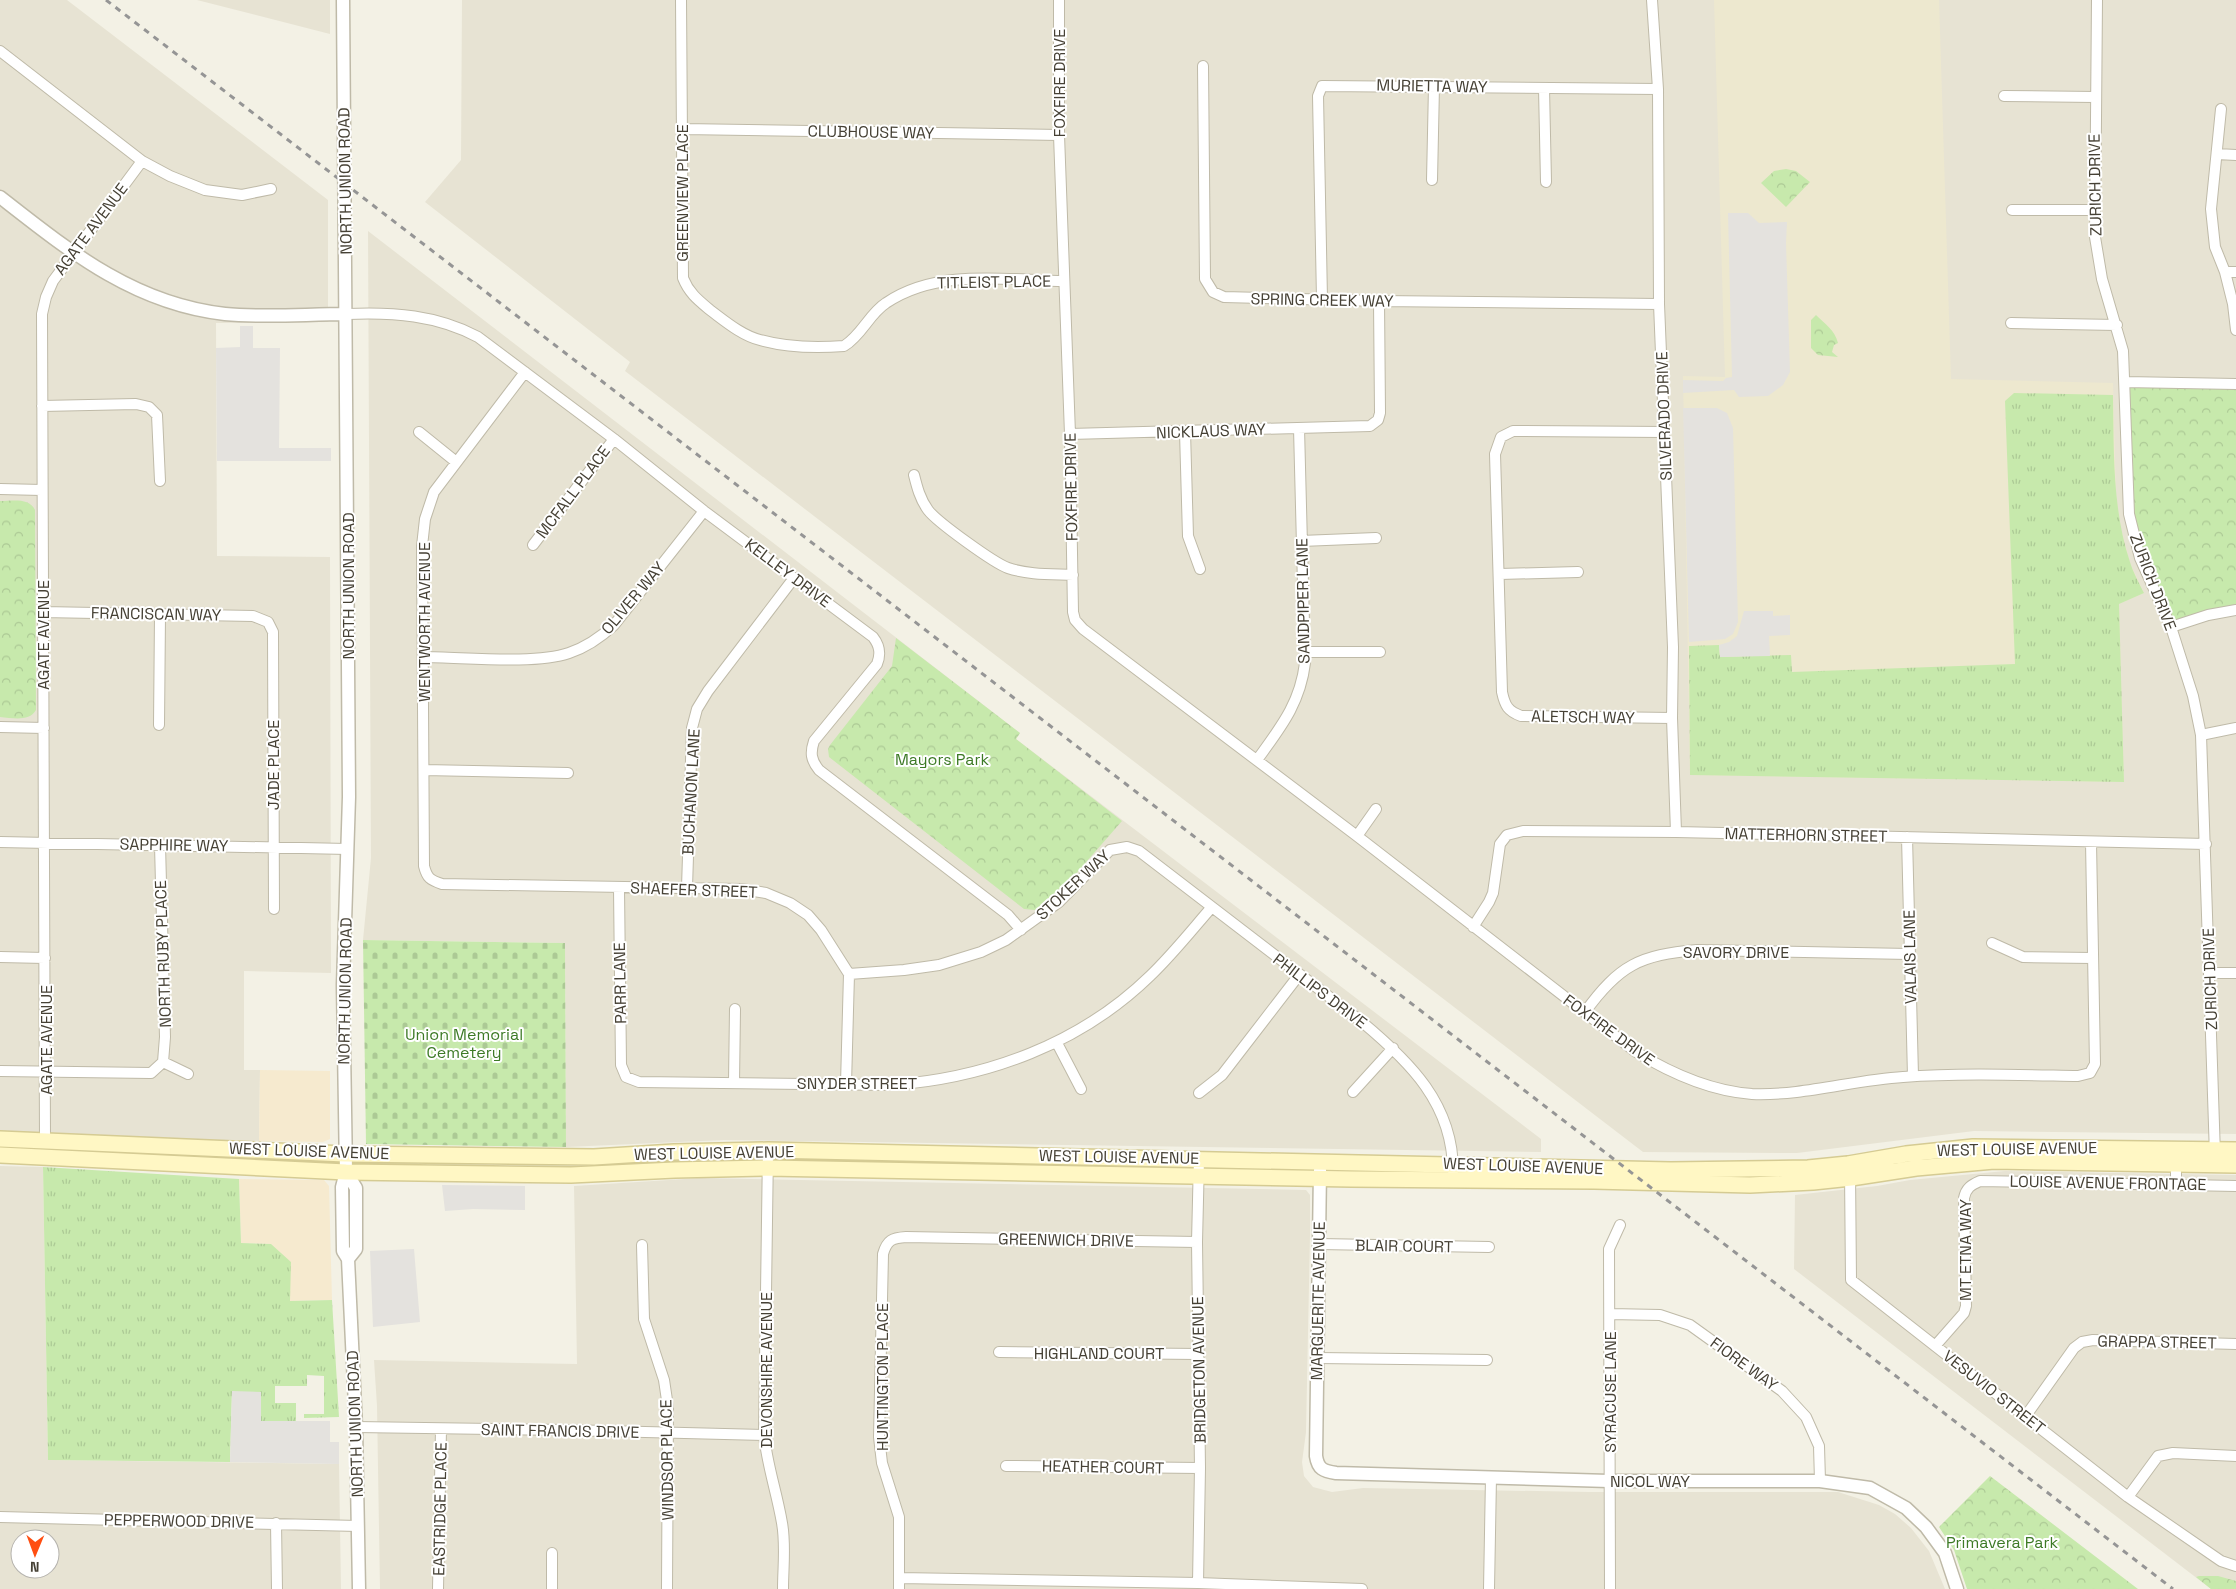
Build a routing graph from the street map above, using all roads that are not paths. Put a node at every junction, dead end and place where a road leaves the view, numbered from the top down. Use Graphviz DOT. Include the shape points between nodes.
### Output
graph roads {
  1 [pos="343,0"];
  2 [pos="681,0"];
  3 [pos="1059,0"];
  4 [pos="1652,0"];
  5 [pos="2097,0"];
  6 [pos="0,51"];
  7 [pos="1203,66"];
  8 [pos="1434,86"];
  9 [pos="1544,88"];
  10 [pos="1658,89"];
  11 [pos="2004,96"];
  12 [pos="2095,96"];
  13 [pos="2221,109"];
  14 [pos="683,129"];
  15 [pos="1059,135"];
  16 [pos="2217,154"];
  17 [pos="2236,155"];
  18 [pos="142,162"];
  19 [pos="1432,180"];
  20 [pos="1546,182"];
  21 [pos="271,189"];
  22 [pos="0,197"];
  23 [pos="2012,210"];
  24 [pos="2094,210"];
  25 [pos="73,254"];
  26 [pos="2225,272"];
  27 [pos="2236,272"];
  28 [pos="1064,281"];
  29 [pos="1322,299"];
  30 [pos="1379,301"];
  31 [pos="1659,304"];
  32 [pos="346,314"];
  33 [pos="872,316"];
  34 [pos="2010,323"];
  35 [pos="2117,325"];
  36 [pos="2236,330"];
  37 [pos="525,372"];
  38 [pos="2125,382"];
  39 [pos="2236,384"];
  40 [pos="42,406"];
  41 [pos="1299,428"];
  42 [pos="419,432"];
  43 [pos="1185,432"];
  44 [pos="1664,432"];
  45 [pos="1070,434"];
  46 [pos="614,439"];
  47 [pos="455,461"];
  48 [pos="914,475"];
  49 [pos="160,481"];
  50 [pos="0,489"];
  51 [pos="42,490"];
  52 [pos="704,511"];
  53 [pos="1376,538"];
  54 [pos="1301,541"];
  55 [pos="533,545"];
  56 [pos="1200,569"];
  57 [pos="1578,572"];
  58 [pos="1500,574"];
  59 [pos="1073,575"];
  60 [pos="794,578"];
  61 [pos="2236,610"];
  62 [pos="43,612"];
  63 [pos="160,615"];
  64 [pos="268,622"];
  65 [pos="2170,627"];
  66 [pos="1305,652"];
  67 [pos="1380,652"];
  68 [pos="424,656"];
  69 [pos="1672,718"];
  70 [pos="159,726"];
  71 [pos="0,727"];
  72 [pos="44,728"];
  73 [pos="2236,728"];
  74 [pos="2201,734"];
  75 [pos="1257,760"];
  76 [pos="424,770"];
  77 [pos="568,773"];
  78 [pos="1376,809"];
  79 [pos="1676,832"];
  80 [pos="1357,836"];
  81 [pos="1907,837"];
  82 [pos="0,842"];
  83 [pos="45,842"];
  84 [pos="2091,842"];
  85 [pos="2206,844"];
  86 [pos="160,845"];
  87 [pos="1127,847"];
  88 [pos="274,848"];
  89 [pos="348,849"];
  90 [pos="452,884"];
  91 [pos="619,888"];
  92 [pos="687,888"];
  93 [pos="274,908"];
  94 [pos="1211,908"];
  95 [pos="1473,927"];
  96 [pos="1021,930"];
  97 [pos="1992,943"];
  98 [pos="1909,954"];
  99 [pos="0,958"];
  100 [pos="45,958"];
  101 [pos="2093,958"];
  102 [pos="2210,973"];
  103 [pos="2236,973"];
  104 [pos="849,974"];
  105 [pos="1299,975"];
  106 [pos="735,1008"];
  107 [pos="1585,1012"];
  108 [pos="1057,1043"];
  109 [pos="1393,1048"];
  110 [pos="163,1062"];
  111 [pos="0,1071"];
  112 [pos="46,1072"];
  113 [pos="188,1074"];
  114 [pos="1913,1076"];
  115 [pos="626,1077"];
  116 [pos="734,1083"];
  117 [pos="846,1084"];
  118 [pos="1081,1089"];
  119 [pos="1353,1092"];
  120 [pos="1199,1093"];
  121 [pos="0,1139"];
  122 [pos="45,1139"];
  123 [pos="768,1150"];
  124 [pos="2236,1150"];
  125 [pos="345,1154"];
  126 [pos="0,1155"];
  127 [pos="2215,1157"];
  128 [pos="1199,1158"];
  129 [pos="1320,1161"];
  130 [pos="1453,1164"];
  131 [pos="2176,1164"];
  132 [pos="2236,1164"];
  133 [pos="768,1168"];
  134 [pos="1850,1171"];
  135 [pos="346,1172"];
  136 [pos="1199,1176"];
  137 [pos="1320,1178"];
  138 [pos="1453,1180"];
  139 [pos="1980,1181"];
  140 [pos="2176,1185"];
  141 [pos="2236,1186"];
  142 [pos="1620,1225"];
  143 [pos="935,1237"];
  144 [pos="1197,1242"];
  145 [pos="1319,1244"];
  146 [pos="642,1245"];
  147 [pos="1489,1247"];
  148 [pos="1610,1314"];
  149 [pos="2236,1344"];
  150 [pos="1934,1346"];
  151 [pos="999,1352"];
  152 [pos="1199,1354"];
  153 [pos="1317,1358"];
  154 [pos="1487,1360"];
  155 [pos="2025,1417"];
  156 [pos="356,1428"];
  157 [pos="441,1429"];
  158 [pos="669,1433"];
  159 [pos="764,1435"];
  160 [pos="1316,1442"];
  161 [pos="2236,1456"];
  162 [pos="1006,1466"];
  163 [pos="1200,1468"];
  164 [pos="1491,1477"];
  165 [pos="1609,1481"];
  166 [pos="1820,1481"];
  167 [pos="2128,1497"];
  168 [pos="0,1517"];
  169 [pos="276,1523"];
  170 [pos="358,1526"];
  171 [pos="552,1553"];
  172 [pos="2236,1566"];
  173 [pos="899,1578"];
  174 [pos="1198,1583"];
  175 [pos="1011,1584"];
  176 [pos="277,1589"];
  177 [pos="359,1589"];
  178 [pos="438,1589"];
  179 [pos="552,1589"];
  180 [pos="667,1589"];
  181 [pos="783,1589"];
  182 [pos="899,1589"];
  183 [pos="1317,1589"];
  184 [pos="1362,1589"];
  185 [pos="1489,1589"];
  186 [pos="1610,1589"];
  187 [pos="1957,1589"];
  1 -- 32 [label="street, NORTH UNION ROAD"];
  2 -- 14 [label="street, GREENVIEW PLACE"];
  3 -- 15 [label="street, FOXFIRE DRIVE"];
  4 -- 10 [label="street, SILVERADO DRIVE"];
  5 -- 12 [label="street, ZURICH DRIVE"];
  6 -- 18 [label="street"];
  7 -- 29 [label="street, SPRING CREEK WAY" via="1205,279 1212,292 1224,297"];
  8 -- 9 [label="street, MURIETTA WAY"];
  8 -- 19 [label="street"];
  8 -- 29 [label="street, MURIETTA WAY" via="1322,86 1318,90"];
  9 -- 10 [label="street, MURIETTA WAY"];
  9 -- 20 [label="street"];
  10 -- 31 [label="street, SILVERADO DRIVE"];
  11 -- 12 [label="street"];
  12 -- 24 [label="street, ZURICH DRIVE"];
  13 -- 16 [label="street"];
  14 -- 15 [label="street, CLUBHOUSE WAY"];
  14 -- 33 [label="street, GREENVIEW PLACE" via="682,265 687,288 695,298 743,332 758,340 777,344 844,346"];
  15 -- 28 [label="street, FOXFIRE DRIVE"];
  16 -- 17 [label="street"];
  16 -- 26 [label="street" via="2211,209 2215,247"];
  18 -- 21 [label="street" via="205,190 242,195"];
  18 -- 25 [label="street, AGATE AVENUE"];
  22 -- 25 [label="street"];
  23 -- 24 [label="street"];
  24 -- 35 [label="street, ZURICH DRIVE" via="2102,279"];
  25 -- 32 [label="street" via="140,292 183,306 245,315"];
  25 -- 40 [label="street, AGATE AVENUE" via="53,281 46,297 42,334"];
  26 -- 27 [label="street"];
  26 -- 36 [label="street"];
  28 -- 33 [label="street, TITLEIST PLACE" via="972,279 936,282 912,289 887,302"];
  28 -- 45 [label="street, FOXFIRE DRIVE"];
  29 -- 30 [label="street, SPRING CREEK WAY"];
  30 -- 31 [label="street, SPRING CREEK WAY"];
  30 -- 41 [label="street, NICKLAUS WAY" via="1378,420 1370,426 1353,428"];
  31 -- 44 [label="street, SILVERADO DRIVE"];
  32 -- 37 [label="street, KELLEY DRIVE" via="405,314 460,328 478,337"];
  32 -- 89 [label="street, NORTH UNION ROAD"];
  34 -- 35 [label="street"];
  35 -- 38 [label="street, ZURICH DRIVE"];
  37 -- 46 [label="street, KELLEY DRIVE"];
  37 -- 47 [label="street, WENTWORTH AVENUE"];
  38 -- 39 [label="street"];
  38 -- 65 [label="street, ZURICH DRIVE" via="2129,514 2140,558"];
  40 -- 49 [label="street" via="136,404 149,408 157,415"];
  40 -- 51 [label="street, AGATE AVENUE"];
  41 -- 43 [label="street, NICKLAUS WAY"];
  41 -- 54 [label="street, SANDPIPER LANE"];
  42 -- 47 [label="street"];
  43 -- 45 [label="street, NICKLAUS WAY"];
  43 -- 56 [label="street" via="1188,536"];
  44 -- 58 [label="street" via="1513,431 1501,437 1495,454"];
  44 -- 69 [label="street, SILVERADO DRIVE" via="1673,647"];
  45 -- 59 [label="street, FOXFIRE DRIVE"];
  46 -- 52 [label="street, KELLEY DRIVE"];
  46 -- 55 [label="street, MCFALL PLACE"];
  47 -- 68 [label="street, WENTWORTH AVENUE" via="434,492 424,519"];
  48 -- 59 [label="street" via="921,499 930,512 991,560 1027,573"];
  50 -- 51 [label="street"];
  51 -- 62 [label="street, AGATE AVENUE"];
  52 -- 60 [label="street, KELLEY DRIVE"];
  52 -- 68 [label="street, OLIVER WAY" via="614,625 584,647 546,658"];
  53 -- 54 [label="street"];
  54 -- 66 [label="street, SANDPIPER LANE"];
  57 -- 58 [label="street"];
  58 -- 69 [label="street, ALETSCH WAY" via="1505,706 1513,713 1521,716"];
  59 -- 75 [label="street, FOXFIRE DRIVE" via="1073,612 1083,629"];
  60 -- 92 [label="street, BUCHANON LANE" via="697,709 692,728"];
  60 -- 96 [label="street, KELLEY DRIVE" via="873,637 880,654 877,664 814,741 811,751 814,764 1008,915"];
  61 -- 65 [label="street"];
  62 -- 63 [label="street, FRANCISCAN WAY"];
  62 -- 72 [label="street, AGATE AVENUE"];
  63 -- 64 [label="street, FRANCISCAN WAY" via="253,616"];
  63 -- 70 [label="street"];
  64 -- 88 [label="street, JADE PLACE" via="272,632"];
  65 -- 74 [label="street, ZURICH DRIVE" via="2194,696"];
  66 -- 67 [label="street"];
  66 -- 75 [label="street, SANDPIPER LANE" via="1302,684 1296,701"];
  68 -- 76 [label="street, WENTWORTH AVENUE"];
  69 -- 79 [label="street, SILVERADO DRIVE"];
  71 -- 72 [label="street"];
  72 -- 83 [label="street, AGATE AVENUE"];
  73 -- 74 [label="street"];
  74 -- 85 [label="street, ZURICH DRIVE"];
  75 -- 80 [label="street, FOXFIRE DRIVE"];
  76 -- 77 [label="street"];
  76 -- 90 [label="street, WENTWORTH AVENUE" via="426,876 442,884"];
  78 -- 80 [label="street"];
  79 -- 81 [label="street, MATTERHORN STREET"];
  79 -- 95 [label="street, MATTERHORN STREET" via="1523,832 1507,835 1500,844 1493,893"];
  80 -- 95 [label="street, FOXFIRE DRIVE"];
  81 -- 84 [label="street, MATTERHORN STREET"];
  81 -- 98 [label="street, VALAIS LANE"];
  82 -- 83 [label="street, SAPPHIRE WAY"];
  83 -- 86 [label="street, SAPPHIRE WAY"];
  83 -- 100 [label="street, AGATE AVENUE"];
  84 -- 85 [label="street, MATTERHORN STREET"];
  84 -- 101 [label="street"];
  85 -- 102 [label="street, ZURICH DRIVE"];
  86 -- 88 [label="street, SAPPHIRE WAY"];
  86 -- 110 [label="street, NORTH RUBY PLACE"];
  87 -- 94 [label="street, PHILLIPS DRIVE" via="1139,851"];
  87 -- 96 [label="street, STOKER WAY" via="1110,850 1059,902"];
  88 -- 89 [label="street, SAPPHIRE WAY"];
  88 -- 93 [label="street, JADE PLACE"];
  89 -- 125 [label="street, NORTH UNION ROAD" via="343,985"];
  90 -- 91 [label="street, SHAEFER STREET"];
  91 -- 92 [label="street, SHAEFER STREET"];
  91 -- 115 [label="street, PARR LANE" via="621,1065"];
  92 -- 104 [label="street, SHAEFER STREET" via="741,889 766,893 790,903 808,915 821,930"];
  94 -- 105 [label="street, PHILLIPS DRIVE"];
  94 -- 108 [label="street, SNYDER STREET" via="1148,978 1109,1010"];
  95 -- 107 [label="street, FOXFIRE DRIVE"];
  96 -- 104 [label="street, STOKER WAY" via="981,952 939,965"];
  97 -- 101 [label="street" via="2023,957"];
  98 -- 107 [label="street, SAVORY DRIVE" via="1697,950 1669,953 1630,965 1601,990"];
  98 -- 114 [label="street, VALAIS LANE"];
  99 -- 100 [label="street"];
  100 -- 112 [label="street, AGATE AVENUE"];
  101 -- 114 [label="street, FOXFIRE DRIVE" via="2095,1064 2090,1073 2078,1076"];
  102 -- 103 [label="street"];
  102 -- 127 [label="street, ZURICH DRIVE"];
  104 -- 117 [label="street"];
  105 -- 109 [label="street, PHILLIPS DRIVE"];
  105 -- 120 [label="street" via="1222,1075"];
  106 -- 116 [label="street"];
  107 -- 114 [label="street, FOXFIRE DRIVE" via="1662,1068 1698,1083 1733,1092 1770,1093"];
  108 -- 117 [label="street, SNYDER STREET" via="970,1074 925,1083"];
  108 -- 118 [label="street"];
  109 -- 119 [label="street"];
  109 -- 130 [label="street, PHILLIPS DRIVE" via="1422,1080 1436,1103 1450,1139"];
  110 -- 112 [label="street" via="150,1073"];
  110 -- 113 [label="street"];
  111 -- 112 [label="street"];
  112 -- 122 [label="street, AGATE AVENUE"];
  115 -- 116 [label="street, SNYDER STREET" via="639,1082"];
  116 -- 117 [label="street, SNYDER STREET"];
  121 -- 122 [label="main road, WEST LOUISE AVENUE"];
  122 -- 125 [label="main road, WEST LOUISE AVENUE"];
  123 -- 125 [label="main road, WEST LOUISE AVENUE" via="594,1157"];
  123 -- 128 [label="main road, WEST LOUISE AVENUE"];
  123 -- 133 [label="street, DEVONSHIRE AVENUE"];
  124 -- 127 [label="main road, WEST LOUISE AVENUE"];
  125 -- 135 [label="street, NORTH UNION ROAD"];
  126 -- 135 [label="main road, WEST LOUISE AVENUE"];
  127 -- 131 [label="main road, WEST LOUISE AVENUE"];
  127 -- 132 [label="main road, WEST LOUISE AVENUE"];
  127 -- 134 [label="main road, WEST LOUISE AVENUE" via="1973,1147 1906,1154"];
  128 -- 129 [label="main road, WEST LOUISE AVENUE"];
  128 -- 136 [label="street, BRIDGETON AVENUE"];
  129 -- 130 [label="main road, WEST LOUISE AVENUE"];
  129 -- 137 [label="street, MARGUERITE AVENUE"];
  130 -- 134 [label="main road, WEST LOUISE AVENUE"];
  130 -- 138 [label="street, PHILLIPS DRIVE"];
  131 -- 134 [label="main road, WEST LOUISE AVENUE" via="1978,1162"];
  131 -- 140 [label="street"];
  133 -- 135 [label="main road, WEST LOUISE AVENUE" via="571,1176"];
  133 -- 136 [label="main road, WEST LOUISE AVENUE"];
  133 -- 159 [label="street, DEVONSHIRE AVENUE"];
  134 -- 138 [label="main road, WEST LOUISE AVENUE" via="1796,1184"];
  134 -- 150 [label="street, VESUVIO STREET" via="1850,1280"];
  135 -- 156 [label="street, NORTH UNION ROAD" via="342,1188 343,1250 348,1259"];
  136 -- 137 [label="main road, WEST LOUISE AVENUE"];
  136 -- 144 [label="street, BRIDGETON AVENUE"];
  137 -- 138 [label="main road, WEST LOUISE AVENUE"];
  137 -- 145 [label="street, MARGUERITE AVENUE"];
  139 -- 140 [label="street, LOUISE AVENUE FRONTAGE"];
  139 -- 150 [label="street, MT ETNA WAY" via="1970,1186 1964,1198 1966,1306 1964,1313"];
  140 -- 141 [label="street, LOUISE AVENUE FRONTAGE"];
  142 -- 148 [label="street, SYRACUSE LANE" via="1609,1249"];
  143 -- 144 [label="street, GREENWICH DRIVE"];
  143 -- 173 [label="street, HUNTINGTON PLACE" via="893,1238 886,1244 883,1254 879,1437 882,1463 899,1517"];
  144 -- 152 [label="street, BRIDGETON AVENUE"];
  145 -- 147 [label="street, BLAIR COURT"];
  145 -- 153 [label="street, MARGUERITE AVENUE"];
  146 -- 158 [label="street, WINDSOR PLACE" via="644,1319 664,1380"];
  148 -- 165 [label="street, SYRACUSE LANE"];
  148 -- 166 [label="street, FIORE WAY" via="1660,1315 1690,1325 1782,1391 1806,1417 1819,1446"];
  149 -- 155 [label="street, GRAPPA STREET" via="2082,1342 2074,1348"];
  150 -- 155 [label="street, VESUVIO STREET"];
  151 -- 152 [label="street, HIGHLAND COURT"];
  152 -- 163 [label="street, BRIDGETON AVENUE"];
  153 -- 154 [label="street"];
  153 -- 160 [label="street, MARGUERITE AVENUE"];
  155 -- 167 [label="street, VESUVIO STREET"];
  156 -- 157 [label="street, SAINT FRANCIS DRIVE"];
  156 -- 170 [label="street, NORTH UNION ROAD"];
  157 -- 158 [label="street, SAINT FRANCIS DRIVE"];
  157 -- 178 [label="street, EASTRIDGE PLACE"];
  158 -- 159 [label="street, SAINT FRANCIS DRIVE"];
  158 -- 180 [label="street, WINDSOR PLACE"];
  159 -- 181 [label="street, DEVONSHIRE AVENUE" via="782,1522"];
  160 -- 164 [label="street, NICOL WAY" via="1318,1466 1324,1471"];
  161 -- 167 [label="street" via="2173,1453 2158,1456"];
  162 -- 163 [label="street, HEATHER COURT"];
  163 -- 174 [label="street, BRIDGETON AVENUE"];
  164 -- 165 [label="street, NICOL WAY"];
  164 -- 185 [label="street"];
  165 -- 166 [label="street, NICOL WAY"];
  165 -- 186 [label="street, SYRACUSE LANE"];
  166 -- 187 [label="street, NICOL WAY" via="1870,1488 1906,1508 1926,1527 1945,1553"];
  167 -- 172 [label="street, VESUVIO STREET" via="2221,1561"];
  168 -- 169 [label="street, PEPPERWOOD DRIVE"];
  169 -- 170 [label="street, PEPPERWOOD DRIVE"];
  169 -- 176 [label="street"];
  170 -- 177 [label="street, NORTH UNION ROAD"];
  171 -- 179 [label="street"];
  173 -- 175 [label="street"];
  173 -- 182 [label="street, HUNTINGTON PLACE"];
  174 -- 175 [label="street"];
  174 -- 183 [label="street"];
  183 -- 184 [label="street"];
}
